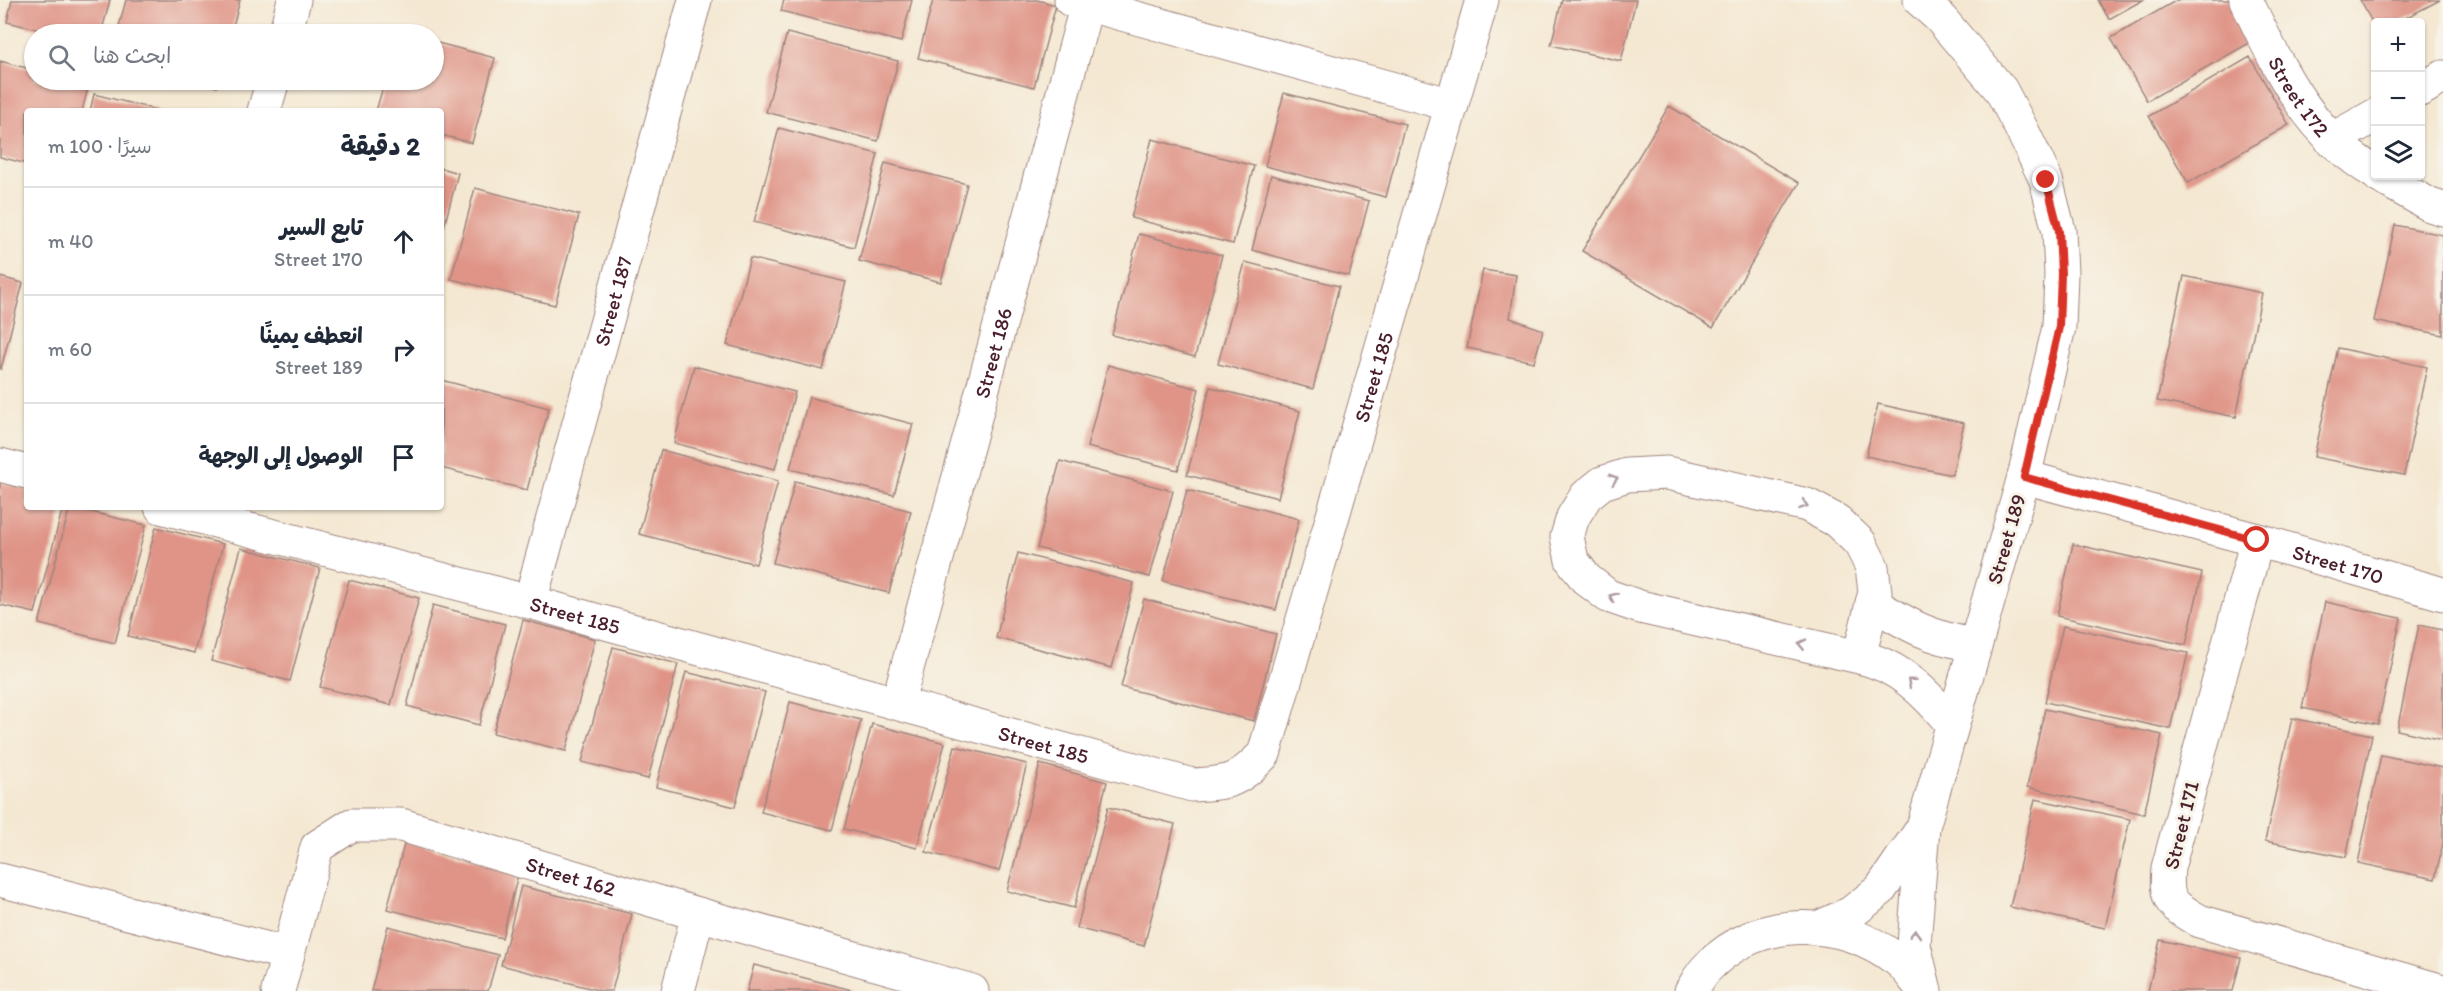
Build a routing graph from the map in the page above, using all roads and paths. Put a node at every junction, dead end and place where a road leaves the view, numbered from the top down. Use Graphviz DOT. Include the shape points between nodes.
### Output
graph roads {
  1 [pos="294,0"];
  2 [pos="696,0"];
  3 [pos="1482,0"];
  4 [pos="1920,0"];
  5 [pos="2246,0"];
  6 [pos="1079,2"];
  7 [pos="288,24"];
  8 [pos="2443,77"];
  9 [pos="2425,88"];
  10 [pos="270,90"];
  11 [pos="1452,105"];
  12 [pos="265,108"];
  13 [pos="2371,118"];
  14 [pos="2331,140"];
  15 [pos="2371,170"];
  16 [pos="2387,180"];
  17 [pos="2443,209"];
  18 [pos="0,465"];
  19 [pos="24,471"];
  20 [pos="2024,477"];
  21 [pos="173,510"];
  22 [pos="2257,540"];
  23 [pos="2443,594"];
  24 [pos="530,602"];
  25 [pos="1872,603"];
  26 [pos="1975,645"];
  27 [pos="1859,657"];
  28 [pos="898,702"];
  29 [pos="1952,724"];
  30 [pos="1923,827"];
  31 [pos="0,880"];
  32 [pos="698,914"];
  33 [pos="1820,927"];
  34 [pos="288,954"];
  35 [pos="2443,990"];
  36 [pos="278,991"];
  37 [pos="678,991"];
  38 [pos="972,991"];
  39 [pos="1691,991"];
  40 [pos="1924,991"];
  1 -- 7 [label="street"];
  2 -- 24 [label="street, Street 187"];
  3 -- 11 [label="street, Street 185"];
  4 -- 20 [label="street, Street 189" via="2001,90 2046,180 2059,231 2059,327"];
  5 -- 14 [label="street, Street 172" via="2287,83"];
  6 -- 11 [label="street"];
  6 -- 28 [label="street, Street 186"];
  8 -- 9 [label="street"];
  10 -- 12 [label="street"];
  11 -- 28 [label="street, Street 185" via="1264,754 1248,771 1226,783 1191,785"];
  13 -- 14 [label="street"];
  14 -- 15 [label="street, Street 172"];
  16 -- 17 [label="street, Street 172" via="2430,206"];
  18 -- 19 [label="street"];
  20 -- 22 [label="street, Street 170"];
  20 -- 26 [label="street, Street 189"];
  21 -- 24 [label="street, Street 185"];
  22 -- 23 [label="street, Street 170"];
  22 -- 35 [label="street, Street 171" via="2168,868 2166,890 2172,903 2199,921"];
  24 -- 28 [label="street, Street 185"];
  25 -- 26 [label="street" via="1926,634"];
  25 -- 27 [label="street"];
  27 -- 25 [label="street, one-way" via="1640,607 1608,596 1586,579 1572,560 1567,537 1586,496 1602,483 1627,475 1666,473 1807,505 1837,521 1860,543 1872,567"];
  26 -- 29 [label="street, Street 189"];
  29 -- 27 [label="street, one-way" via="1932,699 1904,676"];
  29 -- 30 [label="street, Street 189"];
  30 -- 33 [label="street, Street 189" via="1880,890 1851,913"];
  40 -- 30 [label="street, Street 189, one-way" via="1914,945"];
  31 -- 34 [label="street"];
  32 -- 34 [label="street, Street 162" via="401,825 351,825 317,847"];
  32 -- 37 [label="street"];
  32 -- 38 [label="street, Street 162"];
  33 -- 39 [label="street" via="1779,929 1739,943 1707,968"];
  33 -- 40 [label="street" via="1862,937 1898,960"];
  34 -- 36 [label="street, Street 162"];
}
